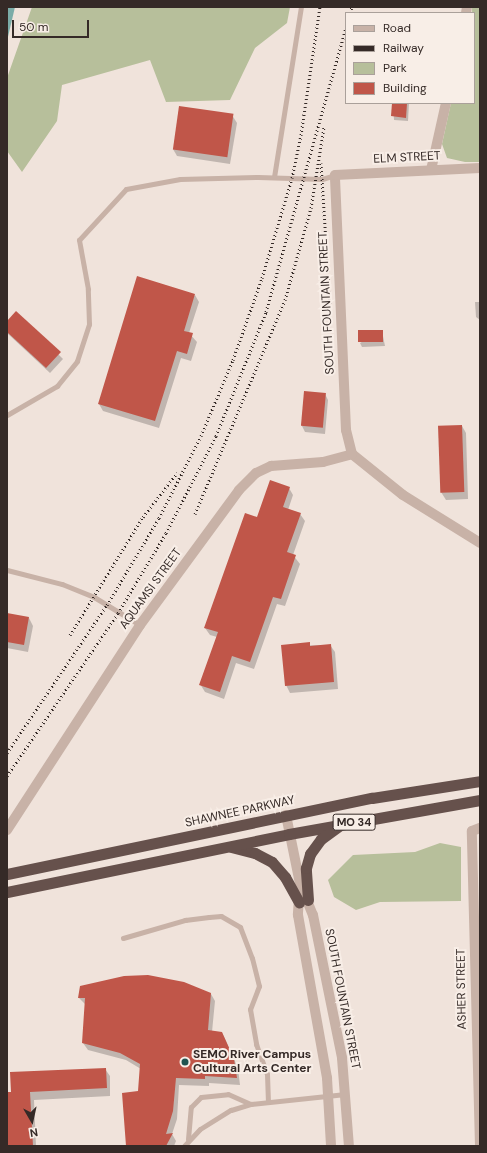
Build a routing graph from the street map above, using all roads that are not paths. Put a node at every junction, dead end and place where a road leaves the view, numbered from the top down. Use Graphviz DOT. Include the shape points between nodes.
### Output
graph roads {
  1 [pos="301,7"];
  2 [pos="446,104"];
  3 [pos="480,168"];
  4 [pos="431,170"];
  5 [pos="334,175"];
  6 [pos="274,177"];
  7 [pos="7,415"];
  8 [pos="352,454"];
  9 [pos="480,543"];
  10 [pos="7,570"];
  11 [pos="140,625"];
  12 [pos="480,781"];
  13 [pos="480,800"];
  14 [pos="286,815"];
  15 [pos="340,825"];
  16 [pos="476,829"];
  17 [pos="7,830"];
  18 [pos="289,834"];
  19 [pos="228,846"];
  20 [pos="7,874"];
  21 [pos="7,892"];
  22 [pos="303,901"];
  23 [pos="123,938"];
  24 [pos="479,1085"];
  25 [pos="345,1094"];
  26 [pos="328,1095"];
  27 [pos="268,1102"];
  28 [pos="251,1104"];
  29 [pos="188,1139"];
  30 [pos="184,1146"];
  31 [pos="331,1146"];
  32 [pos="349,1146"];
  33 [pos="480,1146"];
  1 -- 6 [label="lane"];
  2 -- 4 [label="street"];
  3 -- 4 [label="street, ELM STREET"];
  4 -- 5 [label="street, ELM STREET"];
  5 -- 6 [label="lane" via="322,179"];
  5 -- 8 [label="street, SOUTH FOUNTAIN STREET" via="346,430"];
  6 -- 7 [label="lane" via="180,179 126,190 79,240 88,289 89,324 77,361 56,386"];
  8 -- 9 [label="street" via="402,495"];
  8 -- 11 [label="street, AQUAMSI STREET" via="323,462 271,466 256,473 239,490"];
  10 -- 11 [label="lane" via="62,584 94,597"];
  11 -- 17 [label="street, AQUAMSI STREET"];
  12 -- 14 [label="highway, SHAWNEE PARKWAY / MO 34"];
  13 -- 15 [label="highway, MO 34"];
  14 -- 18 [label="street, SOUTH FOUNTAIN STREET"];
  14 -- 20 [label="highway, SHAWNEE PARKWAY / MO 34"];
  15 -- 18 [label="highway, MO 34"];
  15 -- 22 [label="highway" via="321,840 310,854"];
  16 -- 24 [label="street, ASHER STREET"];
  18 -- 19 [label="highway, MO 34"];
  18 -- 22 [label="street, SOUTH FOUNTAIN STREET"];
  19 -- 21 [label="highway, MO 34"];
  19 -- 22 [label="highway" via="272,862"];
  22 -- 25 [label="street, SOUTH FOUNTAIN STREET" via="334,1015"];
  22 -- 26 [label="street, SOUTH FOUNTAIN STREET" via="298,915 315,999"];
  23 -- 27 [label="lane" via="185,920 209,917 221,916 240,927 259,986 250,1009 256,1044 267,1074"];
  24 -- 33 [label="street, ASHER STREET"];
  25 -- 26 [label="lane"];
  25 -- 32 [label="street, SOUTH FOUNTAIN STREET"];
  26 -- 27 [label="lane"];
  26 -- 31 [label="street, SOUTH FOUNTAIN STREET"];
  27 -- 28 [label="lane"];
  28 -- 29 [label="lane" via="213,1119"];
  28 -- 29 [label="lane" via="228,1094 201,1097 191,1107"];
  29 -- 30 [label="lane"];
}
